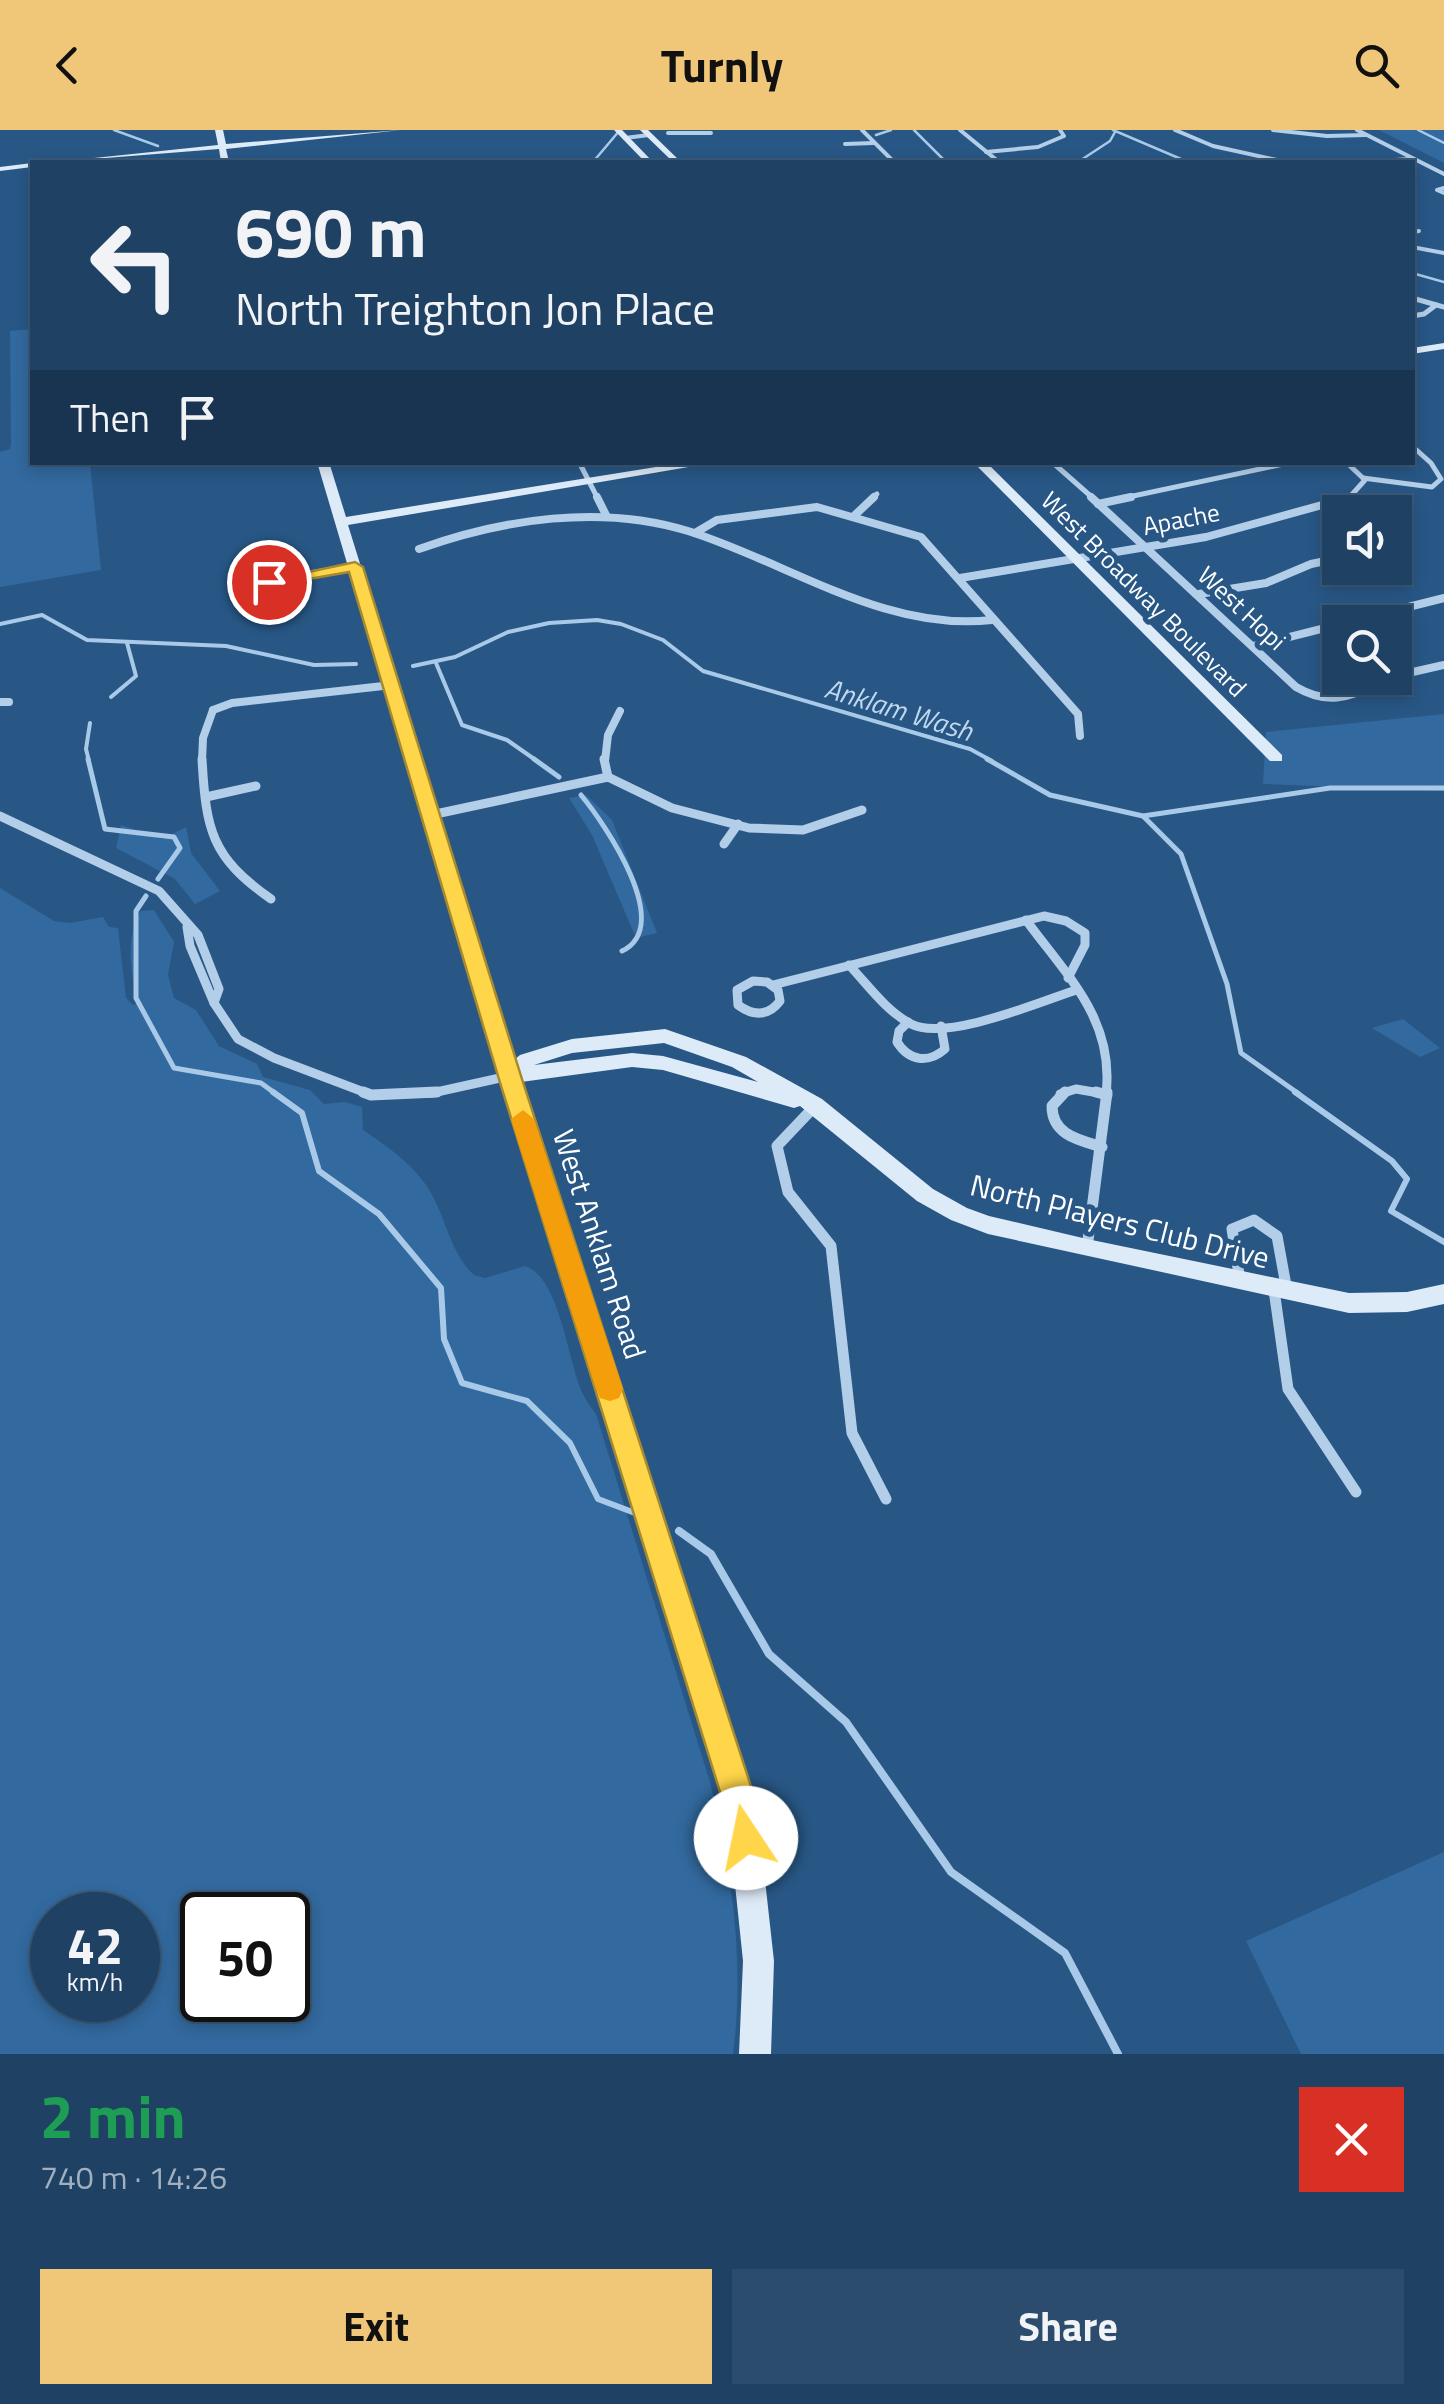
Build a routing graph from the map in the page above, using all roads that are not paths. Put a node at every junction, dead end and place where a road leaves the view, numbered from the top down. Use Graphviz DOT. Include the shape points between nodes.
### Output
graph roads {
  1 [pos="397,130"];
  2 [pos="862,130"];
  3 [pos="960,130"];
  4 [pos="1060,130"];
  5 [pos="1175,130"];
  6 [pos="1273,130"];
  7 [pos="1357,130"];
  8 [pos="646,133"];
  9 [pos="668,133"];
  10 [pos="711,133"];
  11 [pos="621,134"];
  12 [pos="1366,135"];
  13 [pos="215,136"];
  14 [pos="873,143"];
  15 [pos="249,144"];
  16 [pos="845,144"];
  17 [pos="986,152"];
  18 [pos="156,153"];
  19 [pos="1414,158"];
  20 [pos="81,160"];
  21 [pos="224,160"];
  22 [pos="647,160"];
  23 [pos="675,160"];
  24 [pos="892,160"];
  25 [pos="996,160"];
  26 [pos="1281,160"];
  27 [pos="1390,160"];
  28 [pos="30,165"];
  29 [pos="0,168"];
  30 [pos="1444,174"];
  31 [pos="1415,247"];
  32 [pos="1444,253"];
  33 [pos="1415,299"];
  34 [pos="1440,305"];
  35 [pos="1415,315"];
  36 [pos="1444,346"];
  37 [pos="1415,351"];
  38 [pos="1415,449"];
  39 [pos="324,465"];
  40 [pos="581,465"];
  41 [pos="694,465"];
  42 [pos="982,465"];
  43 [pos="1054,465"];
  44 [pos="1279,465"];
  45 [pos="1349,465"];
  46 [pos="1363,478"];
  47 [pos="590,482"];
  48 [pos="876,494"];
  49 [pos="1098,504"];
  50 [pos="855,515"];
  51 [pos="607,518"];
  52 [pos="342,522"];
  53 [pos="695,533"];
  54 [pos="1146,546"];
  55 [pos="419,549"];
  56 [pos="1076,559"];
  57 [pos="1322,562"];
  58 [pos="355,567"];
  59 [pos="960,578"];
  60 [pos="269,582"];
  61 [pos="1199,594"];
  62 [pos="1444,598"];
  63 [pos="992,620"];
  64 [pos="1254,646"];
  65 [pos="1444,666"];
  66 [pos="1412,673"];
  67 [pos="392,685"];
  68 [pos="1349,695"];
  69 [pos="620,711"];
  70 [pos="1080,736"];
  71 [pos="1276,758"];
  72 [pos="608,777"];
  73 [pos="256,786"];
  74 [pos="206,797"];
  75 [pos="862,810"];
  76 [pos="432,815"];
  77 [pos="0,816"];
  78 [pos="738,824"];
  79 [pos="724,844"];
  80 [pos="272,899"];
  81 [pos="1026,920"];
  82 [pos="850,964"];
  83 [pos="1068,978"];
  84 [pos="773,985"];
  85 [pos="1076,990"];
  86 [pos="908,1022"];
  87 [pos="942,1026"];
  88 [pos="509,1076"];
  89 [pos="1107,1095"];
  90 [pos="815,1105"];
  91 [pos="1102,1146"];
  92 [pos="1087,1248"];
  93 [pos="1241,1282"];
  94 [pos="1280,1291"];
  95 [pos="1444,1294"];
  96 [pos="1356,1492"];
  97 [pos="886,1499"];
  98 [pos="755,2054"];
  1 -- 15 [label="main road"];
  2 -- 14 [label="street"];
  3 -- 17 [label="street"];
  4 -- 17 [label="street" via="1064,136 1039,149"];
  5 -- 26 [label="street" via="1213,146"];
  6 -- 12 [label="street"];
  7 -- 12 [label="street"];
  8 -- 11 [label="street"];
  8 -- 23 [label="main road"];
  9 -- 10 [label="street"];
  11 -- 22 [label="main road"];
  12 -- 19 [label="street"];
  13 -- 15 [label="main road"];
  13 -- 18 [label="main road" via="189,150"];
  13 -- 21 [label="main road"];
  14 -- 16 [label="street"];
  14 -- 24 [label="street"];
  15 -- 21 [label="main road" via="232,148"];
  17 -- 25 [label="street"];
  18 -- 20 [label="main road"];
  18 -- 21 [label="main road" via="206,153"];
  19 -- 27 [label="street"];
  19 -- 30 [label="street"];
  28 -- 29 [label="main road"];
  31 -- 32 [label="street"];
  33 -- 34 [label="street"];
  34 -- 35 [label="street"];
  36 -- 37 [label="main road"];
  38 -- 46 [label="street" via="1432,463 1437,485"];
  39 -- 52 [label="main road, West Anklam Road"];
  40 -- 47 [label="street"];
  41 -- 47 [label="main road"];
  42 -- 56 [label="main road, West Broadway Boulevard"];
  43 -- 49 [label="street, West Hopi"];
  44 -- 49 [label="street"];
  45 -- 46 [label="street"];
  46 -- 54 [label="street, Apache" via="1348,500 1206,538"];
  47 -- 51 [label="street"];
  47 -- 52 [label="main road"];
  48 -- 50 [label="street"];
  49 -- 54 [label="street, West Hopi"];
  50 -- 53 [label="street" via="797,507 718,520"];
  50 -- 59 [label="street" via="921,537"];
  51 -- 53 [label="street"];
  51 -- 55 [label="street" via="450,536"];
  52 -- 58 [label="main road, West Anklam Road"];
  53 -- 63 [label="street" via="919,618"];
  54 -- 56 [label="street, Apache"];
  54 -- 61 [label="street, West Hopi"];
  56 -- 59 [label="street, Apache"];
  56 -- 71 [label="main road, West Broadway Boulevard"];
  57 -- 61 [label="street" via="1266,583"];
  58 -- 60 [label="street"];
  58 -- 67 [label="main road, West Anklam Road"];
  59 -- 63 [label="street"];
  61 -- 64 [label="street, West Hopi"];
  62 -- 64 [label="street"];
  63 -- 70 [label="street" via="1078,714"];
  64 -- 68 [label="street, West Hopi" via="1317,699"];
  65 -- 66 [label="street"];
  67 -- 74 [label="street" via="208,709"];
  67 -- 76 [label="main road, West Anklam Road"];
  69 -- 72 [label="street" via="605,734"];
  72 -- 76 [label="street"];
  72 -- 78 [label="street" via="642,799"];
  73 -- 74 [label="street"];
  74 -- 80 [label="street" via="223,858"];
  75 -- 78 [label="street" via="794,831"];
  76 -- 88 [label="main road, West Anklam Road"];
  77 -- 88 [label="street" via="159,891 187,927 214,1004 238,1039 274,1058 370,1095 432,1093"];
  78 -- 79 [label="street"];
  81 -- 82 [label="street"];
  81 -- 83 [label="street"];
  81 -- 83 [label="street" via="1044,916 1085,932"];
  82 -- 84 [label="street"];
  82 -- 86 [label="street"];
  83 -- 85 [label="street"];
  84 -- 84 [label="street" via="746,982 736,1000 750,1013 772,1010 780,995"];
  85 -- 87 [label="street"];
  85 -- 89 [label="street" via="1096,1018 1110,1062"];
  86 -- 87 [label="street"];
  86 -- 87 [label="street" via="896,1042 919,1060 945,1049"];
  88 -- 90 [label="main road, North Players Club Drive" via="632,1060"];
  88 -- 98 [label="main road, West Anklam Road" via="742,1808 761,2010"];
  89 -- 91 [label="street"];
  89 -- 91 [label="street" via="1070,1090 1051,1106 1060,1130"];
  90 -- 92 [label="main road, North Players Club Drive" via="925,1195 959,1214"];
  90 -- 97 [label="street" via="777,1146 788,1192 831,1246 852,1434"];
  91 -- 92 [label="street"];
  92 -- 93 [label="main road, North Players Club Drive"];
  93 -- 94 [label="main road, North Players Club Drive"];
  93 -- 94 [label="street" via="1230,1236 1237,1224 1254,1220 1277,1236"];
  94 -- 95 [label="main road, North Players Club Drive" via="1350,1303"];
  94 -- 96 [label="street" via="1288,1389"];
}
